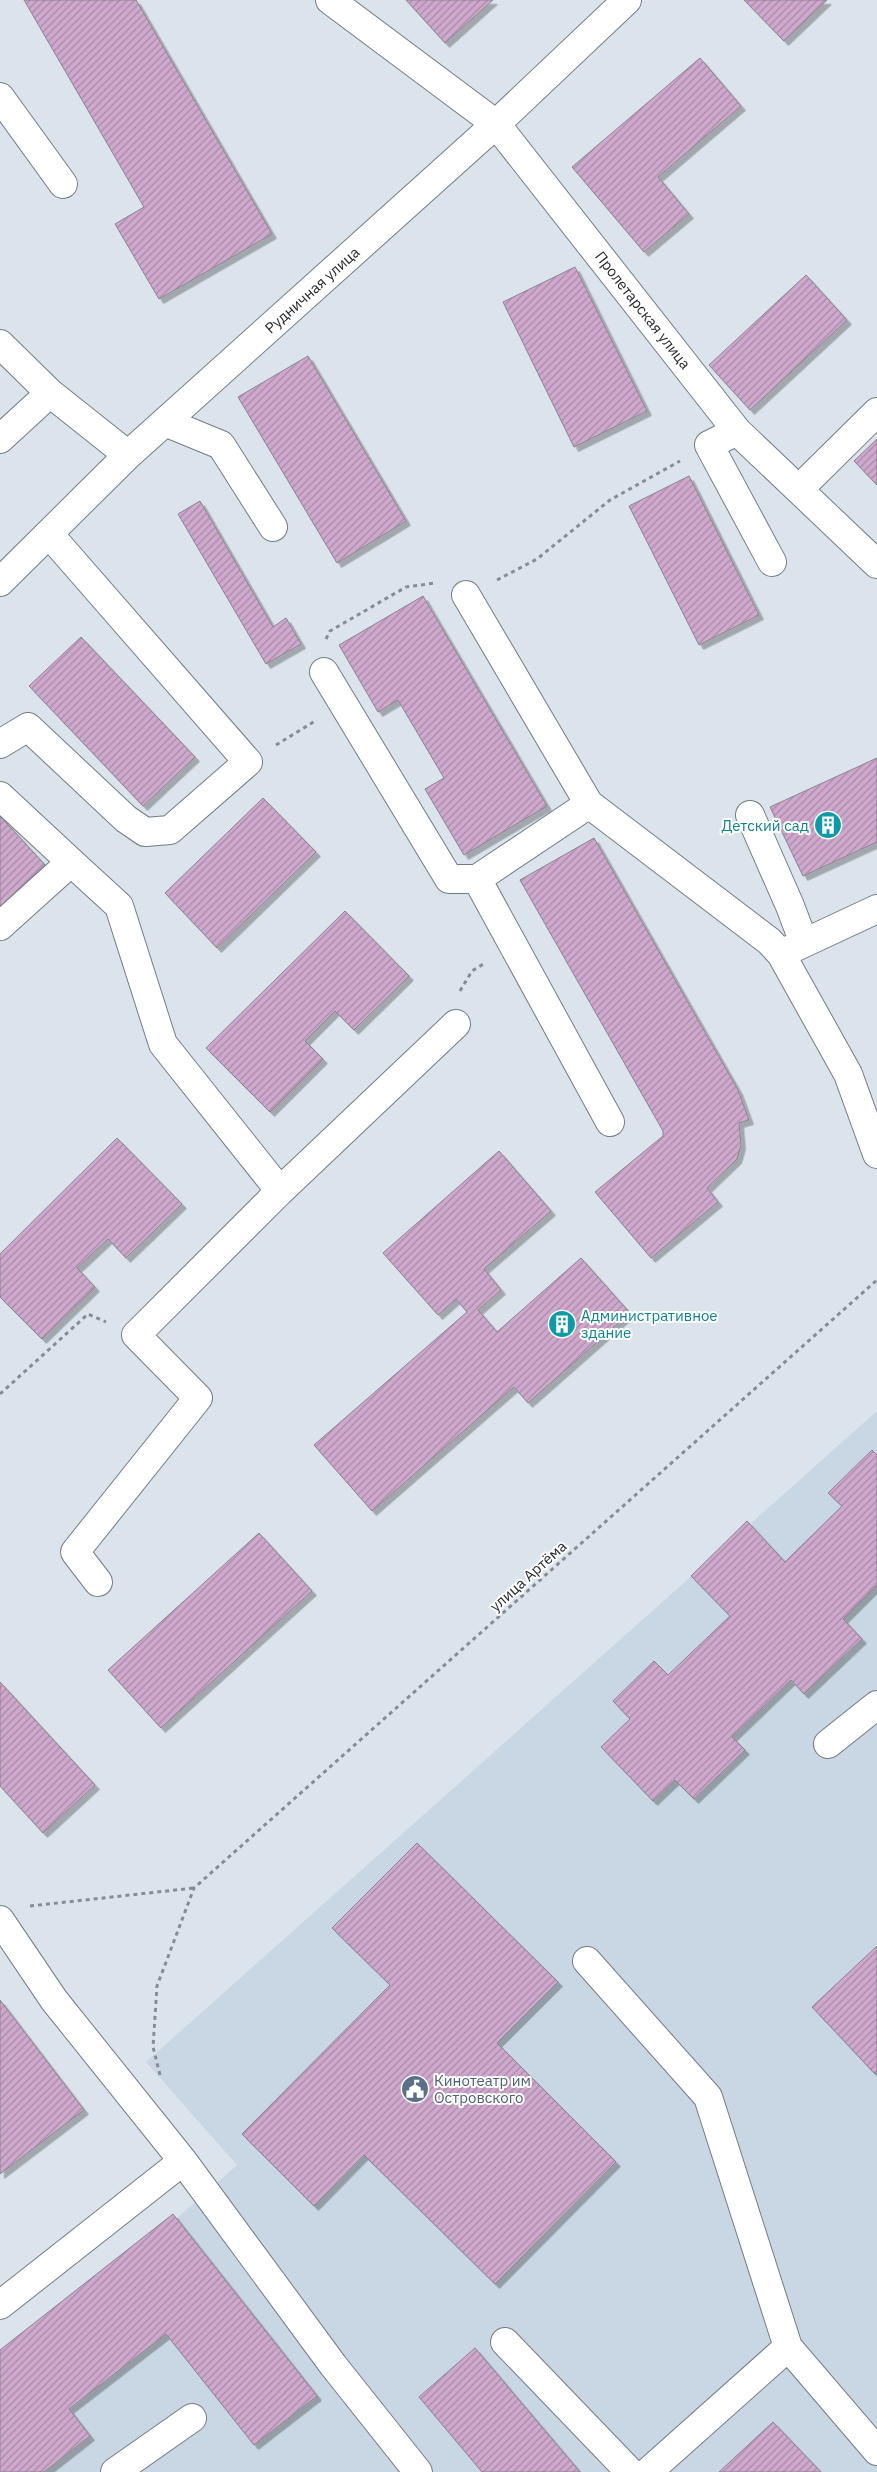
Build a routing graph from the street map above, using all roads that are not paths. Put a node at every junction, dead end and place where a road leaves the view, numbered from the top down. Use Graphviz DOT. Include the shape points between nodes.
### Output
graph roads {
  1 [pos="330,0"];
  2 [pos="627,0"];
  3 [pos="0,97"];
  4 [pos="496,124"];
  5 [pos="62,184"];
  6 [pos="0,344"];
  7 [pos="50,393"];
  8 [pos="877,412"];
  9 [pos="165,422"];
  10 [pos="738,430"];
  11 [pos="0,439"];
  12 [pos="128,455"];
  13 [pos="798,489"];
  14 [pos="274,528"];
  15 [pos="49,534"];
  16 [pos="772,562"];
  17 [pos="877,564"];
  18 [pos="0,582"];
  19 [pos="466,596"];
  20 [pos="324,672"];
  21 [pos="0,744"];
  22 [pos="0,796"];
  23 [pos="589,804"];
  24 [pos="750,816"];
  25 [pos="71,862"];
  26 [pos="478,879"];
  27 [pos="877,909"];
  28 [pos="0,926"];
  29 [pos="793,949"];
  30 [pos="456,1024"];
  31 [pos="610,1122"];
  32 [pos="877,1154"];
  33 [pos="280,1191"];
  34 [pos="98,1582"];
  35 [pos="877,1705"];
  36 [pos="828,1744"];
  37 [pos="0,1920"];
  38 [pos="586,1961"];
  39 [pos="182,2161"];
  40 [pos="0,2305"];
  41 [pos="505,2342"];
  42 [pos="788,2347"];
  43 [pos="192,2418"];
  44 [pos="877,2451"];
  45 [pos="116,2472"];
  46 [pos="418,2472"];
  47 [pos="630,2472"];
  48 [pos="648,2472"];
  1 -- 4 [label="street, Пролетарская улица"];
  2 -- 4 [label="street, Рудничная улица"];
  3 -- 5 [label="street"];
  4 -- 9 [label="street, Рудничная улица"];
  4 -- 10 [label="street, Пролетарская улица"];
  6 -- 7 [label="street"];
  7 -- 11 [label="street"];
  7 -- 12 [label="street"];
  8 -- 13 [label="street"];
  9 -- 12 [label="street, Рудничная улица"];
  9 -- 14 [label="street" via="221,445"];
  10 -- 13 [label="street, Пролетарская улица"];
  10 -- 16 [label="street" via="709,446"];
  12 -- 15 [label="street, Рудничная улица"];
  13 -- 17 [label="street, Пролетарская улица"];
  15 -- 18 [label="street, Рудничная улица"];
  15 -- 21 [label="street" via="248,762 170,830 145,832 126,819 28,727"];
  19 -- 23 [label="street"];
  20 -- 26 [label="street" via="449,879"];
  22 -- 25 [label="street"];
  23 -- 26 [label="street"];
  23 -- 29 [label="street" via="769,941"];
  24 -- 29 [label="street" via="790,906"];
  25 -- 28 [label="street"];
  25 -- 33 [label="street" via="119,906 163,1044"];
  26 -- 31 [label="street"];
  27 -- 29 [label="street"];
  29 -- 32 [label="street" via="848,1074"];
  30 -- 33 [label="street"];
  33 -- 34 [label="street" via="136,1335 198,1398 74,1552"];
  35 -- 36 [label="street"];
  37 -- 39 [label="street" via="54,2000"];
  38 -- 42 [label="street" via="708,2097"];
  39 -- 40 [label="street"];
  39 -- 46 [label="street" via="333,2365"];
  41 -- 47 [label="street"];
  42 -- 44 [label="street"];
  42 -- 48 [label="street"];
  43 -- 45 [label="street"];
}
